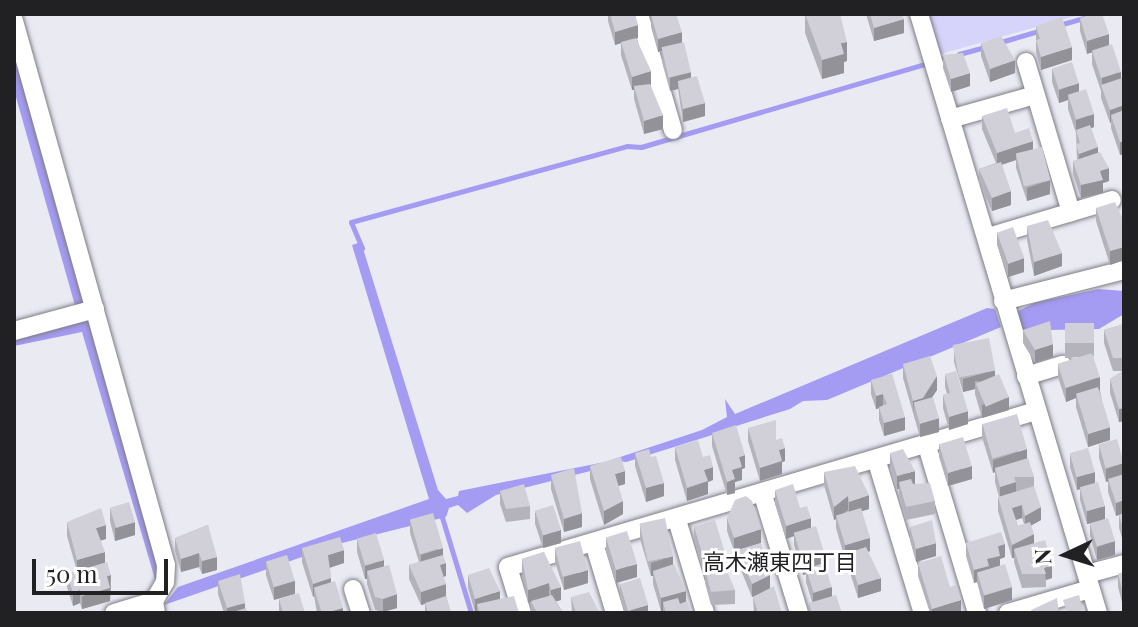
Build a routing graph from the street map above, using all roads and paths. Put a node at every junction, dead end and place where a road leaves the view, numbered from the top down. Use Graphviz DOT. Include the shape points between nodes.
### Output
graph roads {
  1 [pos="639,14"];
  2 [pos="919,14"];
  3 [pos="15,24"];
  4 [pos="1026,62"];
  5 [pos="1035,95"];
  6 [pos="950,119"];
  7 [pos="673,130"];
  8 [pos="1112,200"];
  9 [pos="1071,212"];
  10 [pos="985,238"];
  11 [pos="1124,270"];
  12 [pos="95,309"];
  13 [pos="1008,314"];
  14 [pos="14,331"];
  15 [pos="1062,365"];
  16 [pos="1026,376"];
  17 [pos="1036,411"];
  18 [pos="927,446"];
  19 [pos="877,462"];
  20 [pos="763,495"];
  21 [pos="677,520"];
  22 [pos="594,543"];
  23 [pos="1124,564"];
  24 [pos="1089,581"];
  25 [pos="353,589"];
  26 [pos="155,607"];
  27 [pos="114,613"];
  28 [pos="361,613"];
  29 [pos="522,613"];
  30 [pos="615,613"];
  31 [pos="705,613"];
  32 [pos="799,613"];
  33 [pos="923,613"];
  34 [pos="977,613"];
  35 [pos="1008,613"];
  36 [pos="1098,613"];
  1 -- 7 [label="street"];
  2 -- 6 [label="street"];
  3 -- 12 [label="street"];
  4 -- 5 [label="street"];
  5 -- 6 [label="street"];
  5 -- 9 [label="street"];
  6 -- 10 [label="street"];
  8 -- 9 [label="street"];
  9 -- 10 [label="street"];
  10 -- 13 [label="street"];
  11 -- 13 [label="street"];
  12 -- 14 [label="street"];
  12 -- 26 [label="street" via="166,565"];
  13 -- 16 [label="street"];
  15 -- 16 [label="street"];
  16 -- 17 [label="street"];
  17 -- 18 [label="street"];
  17 -- 24 [label="street"];
  18 -- 19 [label="street"];
  18 -- 34 [label="street"];
  19 -- 20 [label="street"];
  19 -- 33 [label="street"];
  20 -- 21 [label="street"];
  20 -- 32 [label="street"];
  21 -- 22 [label="street"];
  21 -- 31 [label="street"];
  22 -- 29 [label="street" via="508,567"];
  22 -- 30 [label="street"];
  23 -- 24 [label="street"];
  24 -- 35 [label="street"];
  24 -- 36 [label="street"];
  25 -- 28 [label="street"];
  26 -- 27 [label="street"];
}
